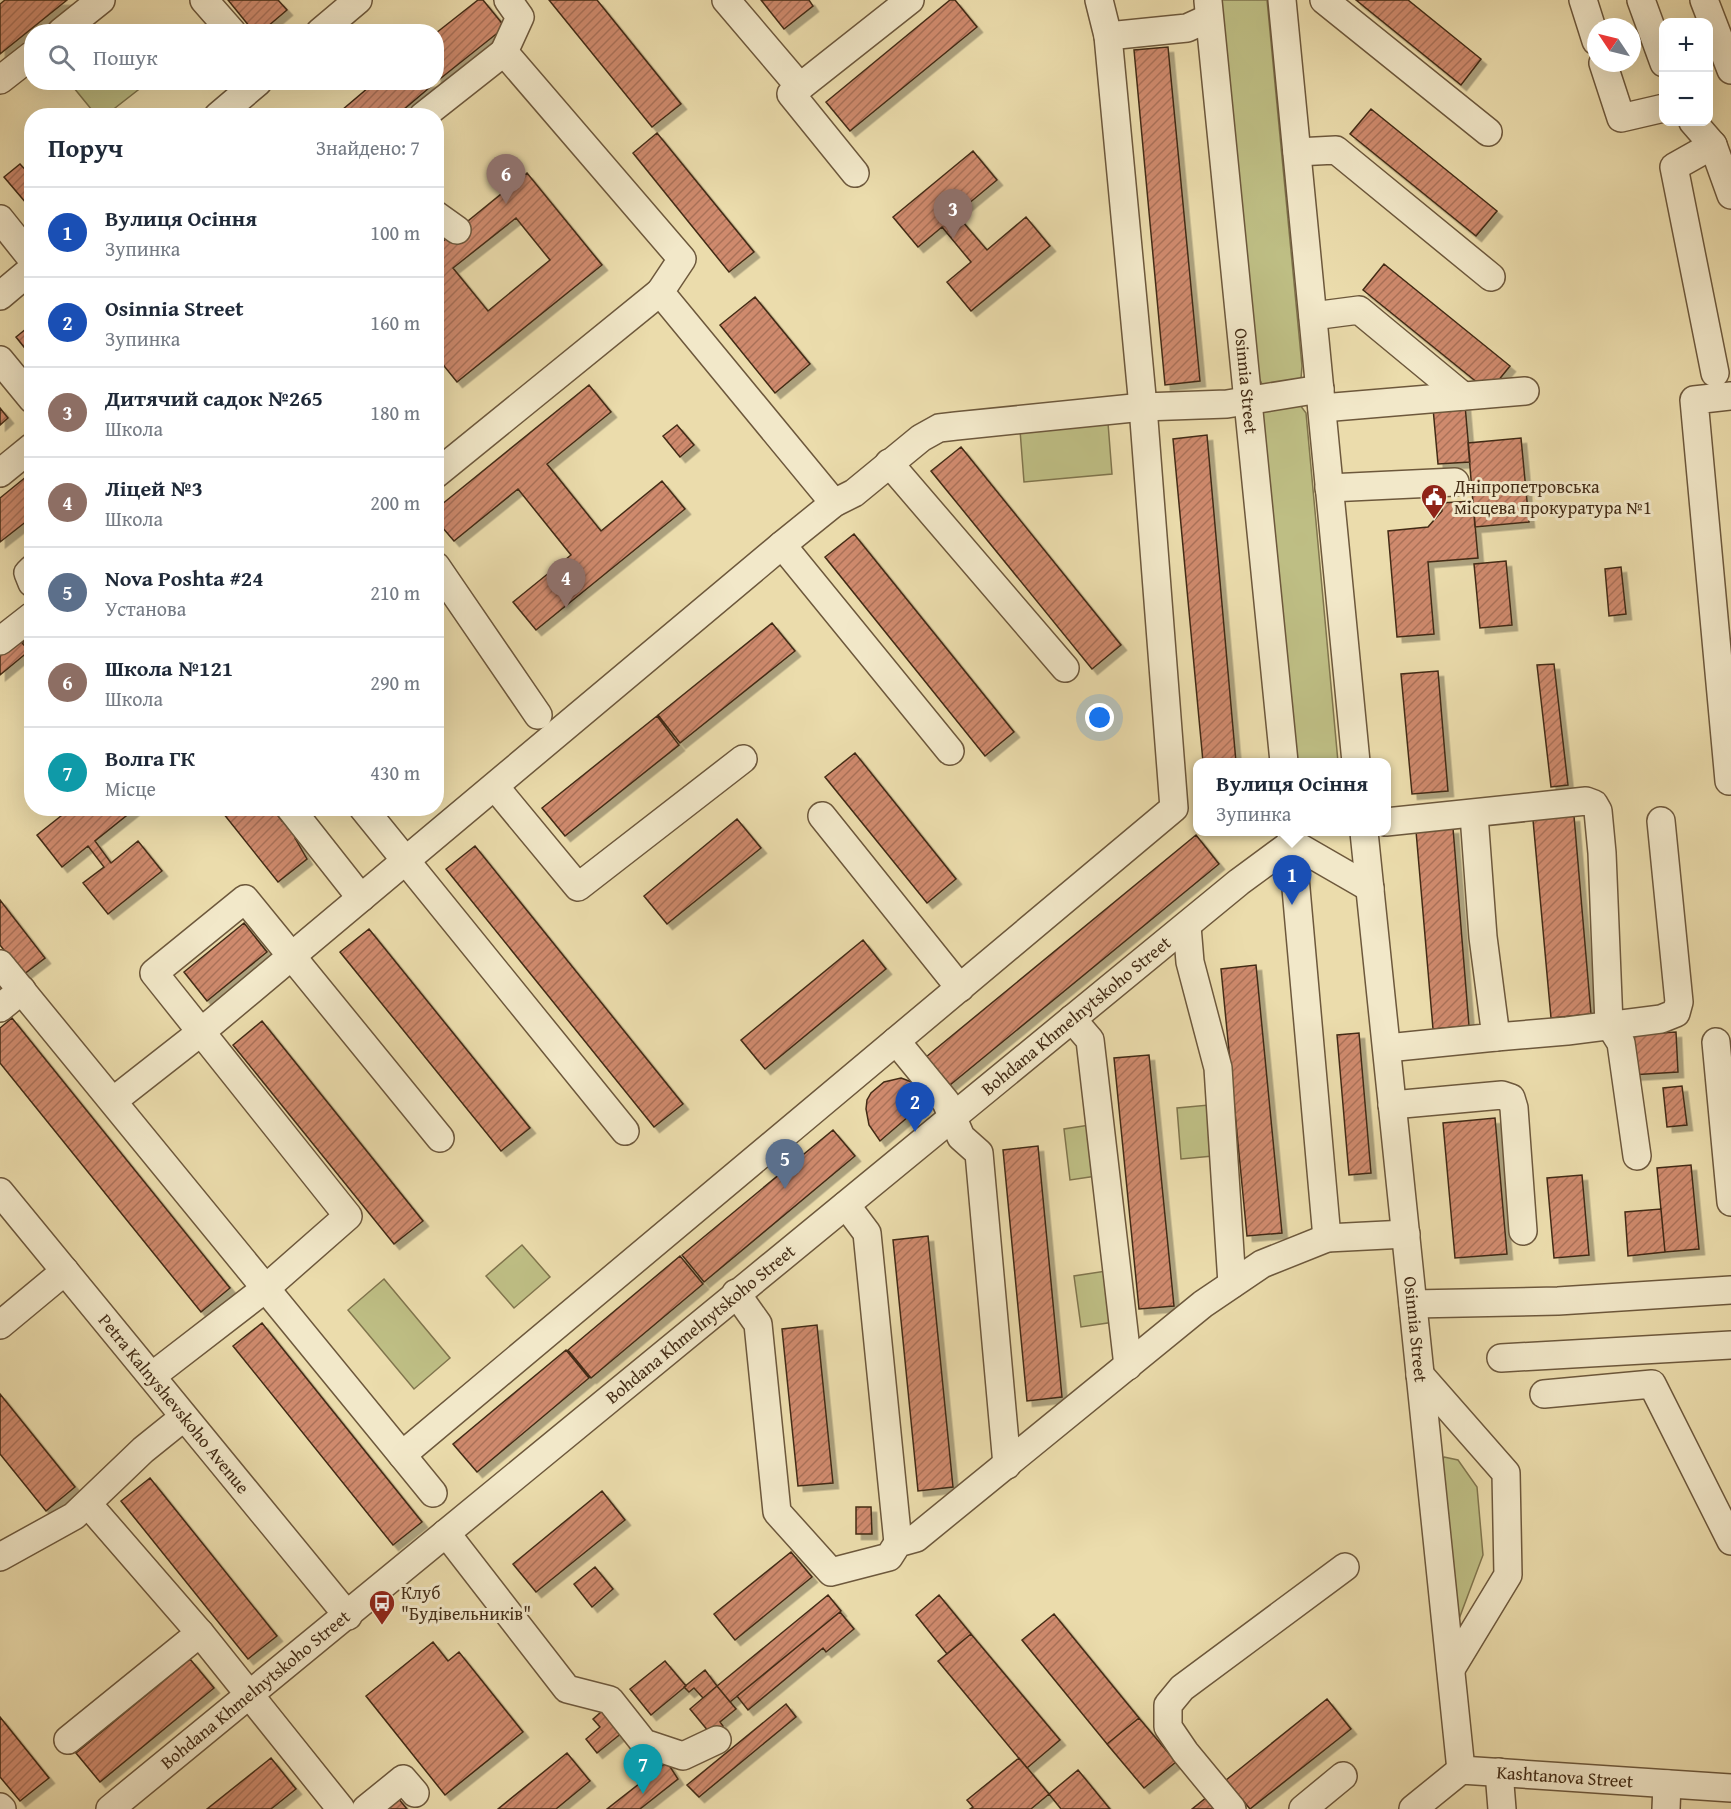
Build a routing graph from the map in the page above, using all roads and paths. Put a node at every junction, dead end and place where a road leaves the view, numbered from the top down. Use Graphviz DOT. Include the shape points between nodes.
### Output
graph roads {
  1 [pos="101,0"];
  2 [pos="204,0"];
  3 [pos="358,0"];
  4 [pos="508,0"];
  5 [pos="726,0"];
  6 [pos="910,0"];
  7 [pos="1099,0"];
  8 [pos="1324,0"];
  9 [pos="1583,0"];
  10 [pos="1641,0"];
  11 [pos="1704,0"];
  12 [pos="1287,3"];
  13 [pos="1209,9"];
  14 [pos="1589,18"];
  15 [pos="71,24"];
  16 [pos="225,24"];
  17 [pos="330,24"];
  18 [pos="1107,36"];
  19 [pos="1659,49"];
  20 [pos="504,52"];
  21 [pos="24,61"];
  22 [pos="1731,70"];
  23 [pos="1606,72"];
  24 [pos="0,80"];
  25 [pos="800,87"];
  26 [pos="249,90"];
  27 [pos="227,108"];
  28 [pos="433,108"];
  29 [pos="1659,109"];
  30 [pos="1696,126"];
  31 [pos="1488,132"];
  32 [pos="1713,145"];
  33 [pos="1297,153"];
  34 [pos="855,173"];
  35 [pos="1731,195"];
  36 [pos="0,219"];
  37 [pos="24,248"];
  38 [pos="24,276"];
  39 [pos="1491,277"];
  40 [pos="660,292"];
  41 [pos="0,296"];
  42 [pos="1313,316"];
  43 [pos="0,360"];
  44 [pos="1715,373"];
  45 [pos="24,389"];
  46 [pos="1526,391"];
  47 [pos="1463,396"];
  48 [pos="1731,396"];
  49 [pos="1321,399"];
  50 [pos="1249,400"];
  51 [pos="1143,407"];
  52 [pos="24,454"];
  53 [pos="889,463"];
  54 [pos="444,468"];
  55 [pos="0,473"];
  56 [pos="1455,482"];
  57 [pos="1329,488"];
  58 [pos="834,503"];
  59 [pos="782,545"];
  60 [pos="444,578"];
  61 [pos="24,622"];
  62 [pos="0,641"];
  63 [pos="1065,668"];
  64 [pos="538,715"];
  65 [pos="950,751"];
  66 [pos="1284,758"];
  67 [pos="1356,758"];
  68 [pos="743,759"];
  69 [pos="1729,781"];
  70 [pos="496,788"];
  71 [pos="1474,814"];
  72 [pos="296,816"];
  73 [pos="369,816"];
  74 [pos="822,816"];
  75 [pos="1661,821"];
  76 [pos="1391,822"];
  77 [pos="1365,836"];
  78 [pos="1291,837"];
  79 [pos="406,861"];
  80 [pos="1370,888"];
  81 [pos="361,898"];
  82 [pos="1187,926"];
  83 [pos="291,955"];
  84 [pos="0,964"];
  85 [pos="960,988"];
  86 [pos="22,990"];
  87 [pos="0,1008"];
  88 [pos="1072,1020"];
  89 [pos="1609,1024"];
  90 [pos="201,1032"];
  91 [pos="1496,1036"];
  92 [pos="896,1041"];
  93 [pos="1716,1042"];
  94 [pos="1387,1048"];
  95 [pos="112,1101"];
  96 [pos="1392,1105"];
  97 [pos="952,1118"];
  98 [pos="625,1131"];
  99 [pos="440,1137"];
  100 [pos="1637,1156"];
  101 [pos="0,1192"];
  102 [pos="1731,1202"];
  103 [pos="846,1205"];
  104 [pos="1523,1231"];
  105 [pos="1406,1234"];
  106 [pos="1327,1238"];
  107 [pos="65,1271"];
  108 [pos="1232,1284"];
  109 [pos="266,1288"];
  110 [pos="1731,1290"];
  111 [pos="736,1293"];
  112 [pos="1413,1304"];
  113 [pos="0,1325"];
  114 [pos="1731,1345"];
  115 [pos="1501,1358"];
  116 [pos="1128,1366"];
  117 [pos="1420,1375"];
  118 [pos="152,1376"];
  119 [pos="1544,1394"];
  120 [pos="184,1416"];
  121 [pos="402,1455"];
  122 [pos="1007,1465"];
  123 [pos="433,1493"];
  124 [pos="88,1504"];
  125 [pos="446,1533"];
  126 [pos="1731,1541"];
  127 [pos="898,1543"];
  128 [pos="0,1557"];
  129 [pos="1345,1567"];
  130 [pos="348,1616"];
  131 [pos="201,1633"];
  132 [pos="1451,1669"];
  133 [pos="250,1696"];
  134 [pos="68,1740"];
  135 [pos="717,1740"];
  136 [pos="1461,1770"];
  137 [pos="1499,1772"];
  138 [pos="1343,1776"];
  139 [pos="1731,1788"];
  140 [pos="415,1793"];
  141 [pos="1666,1796"];
  142 [pos="110,1809"];
  143 [pos="341,1809"];
  144 [pos="366,1809"];
  145 [pos="1232,1809"];
  146 [pos="1304,1809"];
  147 [pos="1413,1809"];
  148 [pos="1502,1809"];
  1 -- 15 [label="street"];
  2 -- 16 [label="street"];
  3 -- 17 [label="street"];
  4 -- 20 [label="street" via="520,17"];
  5 -- 25 [label="street"];
  6 -- 25 [label="street"];
  7 -- 18 [label="street"];
  8 -- 31 [label="street"];
  9 -- 14 [label="street"];
  10 -- 19 [label="street"];
  11 -- 22 [label="street"];
  12 -- 33 [label="street"];
  13 -- 18 [label="street" via="1187,28"];
  13 -- 50 [label="street, Osinnia Street"];
  18 -- 51 [label="street"];
  20 -- 28 [label="street"];
  20 -- 40 [label="street" via="682,259"];
  21 -- 24 [label="street"];
  23 -- 29 [label="street" via="1621,118"];
  25 -- 34 [label="street" via="791,94"];
  26 -- 27 [label="street"];
  30 -- 32 [label="street"];
  32 -- 35 [label="street"];
  32 -- 44 [label="street" via="1674,167"];
  33 -- 39 [label="street" via="1336,150"];
  33 -- 42 [label="street"];
  36 -- 37 [label="street"];
  38 -- 41 [label="street"];
  40 -- 54 [label="street"];
  40 -- 58 [label="street"];
  42 -- 47 [label="street" via="1359,310"];
  42 -- 49 [label="street"];
  43 -- 45 [label="street"];
  46 -- 47 [label="street"];
  47 -- 49 [label="street"];
  48 -- 69 [label="street" via="1694,400"];
  49 -- 50 [label="street"];
  49 -- 57 [label="street"];
  50 -- 51 [label="street"];
  50 -- 66 [label="street, Osinnia Street"];
  51 -- 53 [label="street" via="939,428"];
  51 -- 85 [label="street" via="1174,808"];
  52 -- 55 [label="street"];
  53 -- 58 [label="street" via="854,493"];
  53 -- 63 [label="street"];
  56 -- 57 [label="street"];
  57 -- 67 [label="street"];
  58 -- 59 [label="street"];
  59 -- 65 [label="street"];
  59 -- 70 [label="street"];
  60 -- 64 [label="street"];
  61 -- 62 [label="street"];
  68 -- 70 [label="street" via="578,887"];
  70 -- 79 [label="street"];
  71 -- 76 [label="street"];
  71 -- 89 [label="street" via="1586,801 1594,804 1602,853"];
  71 -- 91 [label="street" via="1483,937"];
  72 -- 81 [label="street"];
  73 -- 79 [label="street"];
  74 -- 85 [label="street"];
  75 -- 89 [label="street" via="1679,1002 1676,1013 1661,1019"];
  77 -- 80 [label="street, Osinnia Street"];
  78 -- 80 [label="street"];
  78 -- 82 [label="street, Bohdana Khmelnytskoho Street"];
  78 -- 106 [label="street"];
  79 -- 81 [label="street"];
  79 -- 98 [label="street"];
  80 -- 94 [label="street, Osinnia Street"];
  81 -- 83 [label="street"];
  82 -- 88 [label="street, Bohdana Khmelnytskoho Street"];
  82 -- 108 [label="street" via="1190,962 1218,1068"];
  83 -- 90 [label="street"];
  83 -- 90 [label="street" via="245,899 154,973"];
  83 -- 99 [label="street"];
  84 -- 86 [label="street"];
  85 -- 92 [label="street"];
  86 -- 87 [label="street"];
  86 -- 95 [label="street"];
  88 -- 97 [label="street, Bohdana Khmelnytskoho Street"];
  88 -- 116 [label="street" via="1090,1040"];
  89 -- 91 [label="street"];
  89 -- 100 [label="street" via="1621,1043"];
  90 -- 95 [label="street"];
  90 -- 109 [label="street" via="348,1216"];
  91 -- 94 [label="street"];
  92 -- 97 [label="street" via="946,1102"];
  92 -- 121 [label="street"];
  93 -- 102 [label="street"];
  94 -- 96 [label="street, Osinnia Street"];
  95 -- 109 [label="street"];
  96 -- 104 [label="street" via="1502,1095 1511,1098"];
  96 -- 105 [label="street, Osinnia Street"];
  97 -- 103 [label="street, Bohdana Khmelnytskoho Street"];
  97 -- 122 [label="street" via="961,1137 979,1153"];
  101 -- 107 [label="street, Petra Kalnyshevskoho Avenue"];
  103 -- 111 [label="street, Bohdana Khmelnytskoho Street"];
  103 -- 127 [label="street" via="867,1233"];
  105 -- 106 [label="street"];
  105 -- 112 [label="street, Osinnia Street"];
  106 -- 108 [label="street" via="1262,1264"];
  107 -- 113 [label="street"];
  107 -- 118 [label="street, Petra Kalnyshevskoho Avenue"];
  108 -- 116 [label="street"];
  109 -- 118 [label="street"];
  109 -- 121 [label="street"];
  110 -- 112 [label="street" via="1558,1301"];
  111 -- 125 [label="street, Bohdana Khmelnytskoho Street"];
  111 -- 127 [label="street" via="758,1324 777,1512 831,1572 889,1557"];
  112 -- 117 [label="street, Osinnia Street"];
  114 -- 115 [label="street"];
  116 -- 122 [label="street"];
  117 -- 132 [label="street, Osinnia Street"];
  117 -- 132 [label="street" via="1506,1473 1508,1575"];
  118 -- 120 [label="street, Petra Kalnyshevskoho Avenue"];
  119 -- 126 [label="street" via="1652,1384"];
  120 -- 124 [label="street"];
  120 -- 130 [label="street, Petra Kalnyshevskoho Avenue"];
  121 -- 123 [label="street"];
  122 -- 127 [label="street" via="916,1538"];
  124 -- 128 [label="street" via="74,1516"];
  124 -- 131 [label="street"];
  125 -- 130 [label="street, Bohdana Khmelnytskoho Street"];
  125 -- 135 [label="street" via="567,1689 610,1700 644,1743 683,1756"];
  129 -- 145 [label="street" via="1182,1688 1168,1705 1168,1727"];
  130 -- 133 [label="street, Bohdana Khmelnytskoho Street"];
  131 -- 133 [label="street"];
  131 -- 134 [label="street"];
  132 -- 136 [label="street, Osinnia Street"];
  133 -- 142 [label="street, Bohdana Khmelnytskoho Street"];
  133 -- 143 [label="street"];
  136 -- 137 [label="street, Kashtanova Street"];
  136 -- 147 [label="street"];
  137 -- 141 [label="street, Kashtanova Street"];
  137 -- 148 [label="street"];
  138 -- 146 [label="street"];
  139 -- 141 [label="street, Kashtanova Street"];
  140 -- 144 [label="street" via="403,1779"];
}
